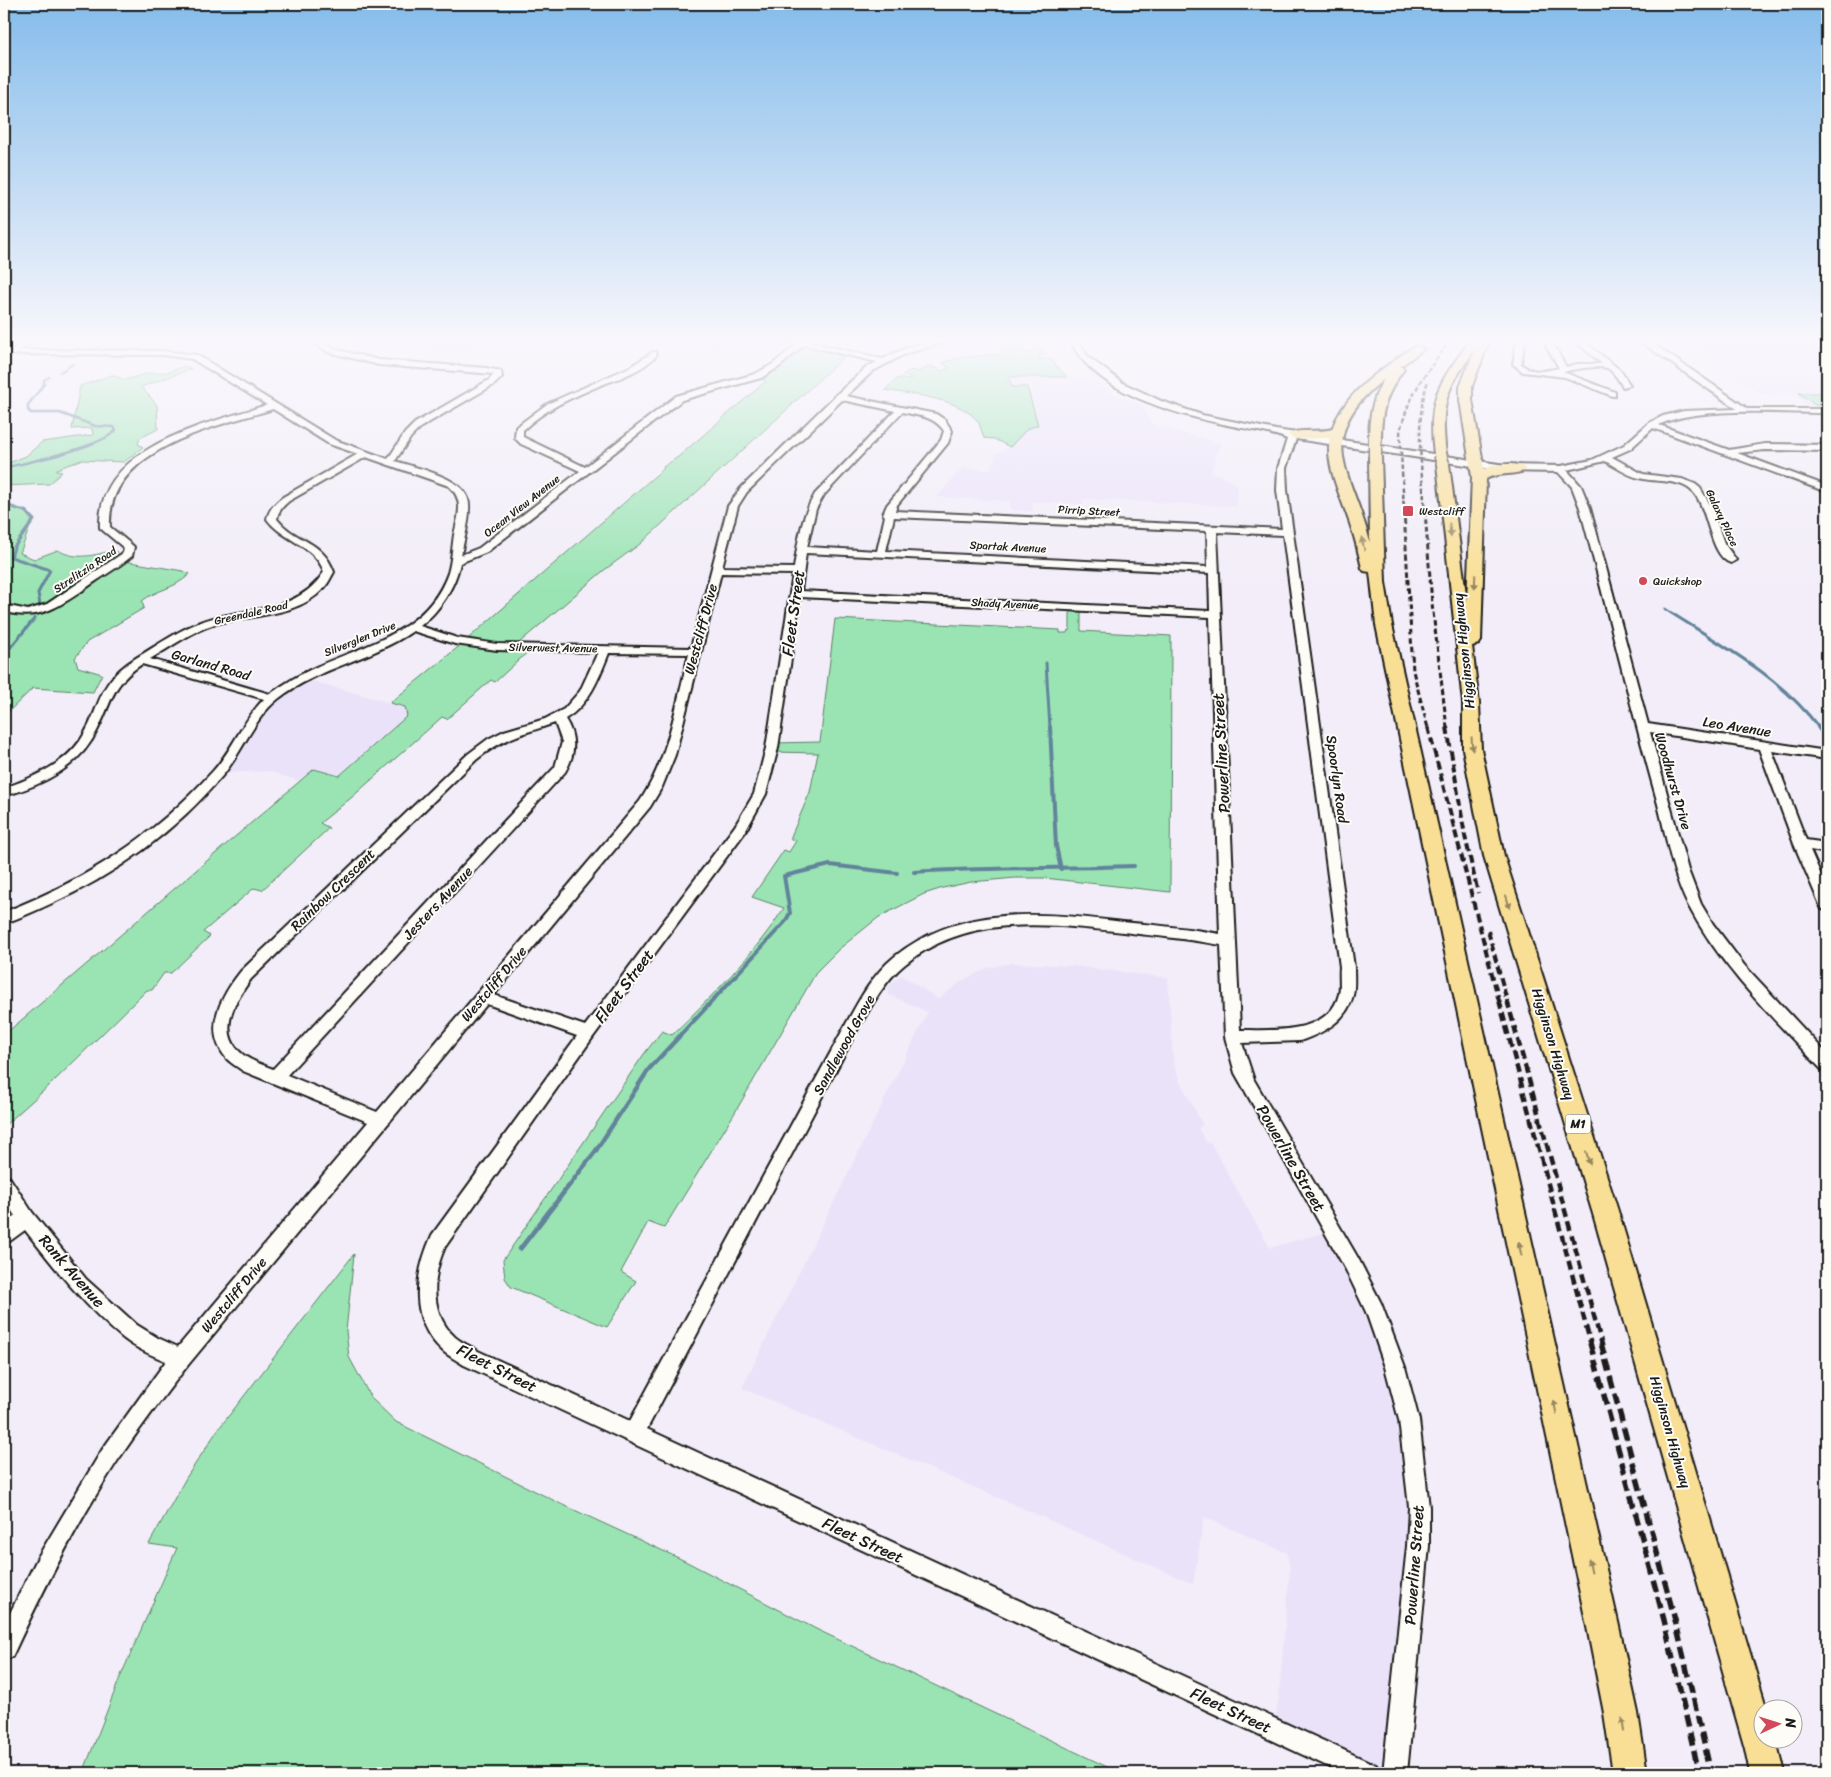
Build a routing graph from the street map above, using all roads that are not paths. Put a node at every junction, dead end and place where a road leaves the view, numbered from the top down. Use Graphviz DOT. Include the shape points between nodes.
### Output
graph roads {
  1 [pos="225,422"];
  2 [pos="300,422"];
  3 [pos="423,422"];
  4 [pos="527,422"];
  5 [pos="648,422"];
  6 [pos="814,422"];
  7 [pos="889,422"];
  8 [pos="941,422"];
  9 [pos="1219,422"];
  10 [pos="1342,422"];
  11 [pos="1375,422"];
  12 [pos="1437,422"];
  13 [pos="1470,422"];
  14 [pos="1658,422"];
  15 [pos="1227,424"];
  16 [pos="1652,425"];
  17 [pos="1293,436"];
  18 [pos="1335,437"];
  19 [pos="1827,448"];
  20 [pos="1728,453"];
  21 [pos="365,454"];
  22 [pos="1607,458"];
  23 [pos="390,462"];
  24 [pos="1519,469"];
  25 [pos="1561,469"];
  26 [pos="586,470"];
  27 [pos="1478,470"];
  28 [pos="1827,489"];
  29 [pos="888,514"];
  30 [pos="1212,529"];
  31 [pos="1288,532"];
  32 [pos="802,550"];
  33 [pos="881,553"];
  34 [pos="1731,560"];
  35 [pos="456,561"];
  36 [pos="716,570"];
  37 [pos="1212,570"];
  38 [pos="799,571"];
  39 [pos="796,594"];
  40 [pos="4,608"];
  41 [pos="1215,614"];
  42 [pos="1384,625"];
  43 [pos="414,628"];
  44 [pos="604,650"];
  45 [pos="695,651"];
  46 [pos="142,660"];
  47 [pos="272,698"];
  48 [pos="1470,703"];
  49 [pos="558,718"];
  50 [pos="1642,727"];
  51 [pos="1764,746"];
  52 [pos="1827,755"];
  53 [pos="4,792"];
  54 [pos="1801,844"];
  55 [pos="1827,848"];
  56 [pos="1827,905"];
  57 [pos="4,918"];
  58 [pos="1228,941"];
  59 [pos="484,997"];
  60 [pos="588,1033"];
  61 [pos="1232,1037"];
  62 [pos="1827,1064"];
  63 [pos="276,1076"];
  64 [pos="380,1120"];
  65 [pos="4,1184"];
  66 [pos="26,1218"];
  67 [pos="4,1235"];
  68 [pos="181,1358"];
  69 [pos="634,1433"];
  70 [pos="4,1649"];
  71 [pos="1368,1773"];
  72 [pos="1396,1773"];
  73 [pos="1630,1773"];
  74 [pos="1767,1773"];
  1 -- 40 [label="street, Strelitzia Road" via="176,438 146,454 116,482 104,521 105,528 129,547 128,554 49,607 27,613"];
  2 -- 21 [label="street, Silverglen Drive" via="332,442"];
  3 -- 23 [label="street" via="408,435"];
  4 -- 26 [label="street" via="519,429 519,438"];
  5 -- 26 [label="street, Ocean View Avenue"];
  6 -- 36 [label="street, Westcliff Drive" via="744,490 734,506"];
  7 -- 32 [label="street, Fleet Street" via="815,501"];
  8 -- 29 [label="street" via="948,431 947,436"];
  9 -- 15 [label="street"];
  10 -- 18 [label="highway"];
  11 -- 42 [label="highway" via="1378,582"];
  12 -- 48 [label="highway, Higginson Highway / M1, one-way"];
  13 -- 27 [label="highway"];
  14 -- 16 [label="street"];
  15 -- 17 [label="street"];
  15 -- 17 [label="street"];
  16 -- 20 [label="street"];
  16 -- 22 [label="street" via="1627,447"];
  17 -- 18 [label="highway"];
  17 -- 31 [label="street, Spoorlyn Road" via="1281,477"];
  18 -- 27 [label="street"];
  42 -- 18 [label="highway, one-way" via="1360,531 1336,464"];
  19 -- 20 [label="street" via="1759,448"];
  20 -- 28 [label="street"];
  21 -- 23 [label="street, Silverglen Drive"];
  21 -- 46 [label="street, Greendale Road" via="286,499 272,514 280,528 326,560 329,572 316,589 284,606 202,626"];
  22 -- 25 [label="street"];
  22 -- 34 [label="street, Galaxy Place" via="1640,476 1682,482 1694,488 1721,548"];
  23 -- 35 [label="street, Silverglen Drive" via="443,480 463,493 465,506"];
  24 -- 25 [label="street"];
  24 -- 27 [label="highway"];
  25 -- 50 [label="street, Woodhurst Drive" via="1576,486 1585,508"];
  26 -- 35 [label="street, Ocean View Avenue" via="483,550"];
  27 -- 48 [label="highway, one-way"];
  29 -- 30 [label="street, Pirrip Street"];
  29 -- 33 [label="street"];
  30 -- 31 [label="street, Pirrip Street"];
  30 -- 37 [label="street, Powerline Street"];
  31 -- 61 [label="street, Spoorlyn Road" via="1347,967 1346,995 1336,1014 1300,1036"];
  32 -- 33 [label="street, Spartak Avenue"];
  32 -- 38 [label="street, Fleet Street"];
  33 -- 37 [label="street, Spartak Avenue"];
  35 -- 43 [label="street, Silverglen Drive" via="448,584 433,609"];
  36 -- 38 [label="street"];
  36 -- 45 [label="street, Westcliff Drive"];
  37 -- 41 [label="street, Powerline Street"];
  38 -- 39 [label="street, Fleet Street"];
  39 -- 41 [label="street, Shady Avenue"];
  39 -- 60 [label="street, Fleet Street" via="772,748 760,794 740,829"];
  41 -- 58 [label="street, Powerline Street"];
  73 -- 42 [label="highway, one-way" via="1602,1622"];
  43 -- 44 [label="street, Silverwest Avenue" via="477,645"];
  43 -- 47 [label="street, Silverglen Drive" via="393,640 309,674"];
  44 -- 45 [label="street, Silverwest Avenue"];
  44 -- 49 [label="street, Rainbow Crescent" via="589,686 570,711"];
  45 -- 59 [label="street, Westcliff Drive" via="669,755 656,788"];
  46 -- 47 [label="street, Garland Road"];
  46 -- 53 [label="street, Greendale Road" via="113,684 90,733 74,755 50,774"];
  47 -- 57 [label="street, Silverglen Drive" via="258,713 218,773 143,842 89,879"];
  48 -- 74 [label="highway, Higginson Highway / M1, one-way" via="1472,749 1494,856 1606,1214"];
  49 -- 63 [label="street, Jesters Avenue" via="569,740 562,769"];
  49 -- 63 [label="street, Rainbow Crescent" via="513,731 472,756 236,986 220,1024 223,1039 234,1056 249,1066"];
  50 -- 51 [label="street, Leo Avenue"];
  50 -- 62 [label="street, Woodhurst Drive" via="1693,902 1736,968"];
  51 -- 52 [label="street, Leo Avenue"];
  51 -- 54 [label="street"];
  54 -- 55 [label="street"];
  54 -- 56 [label="street"];
  58 -- 61 [label="street, Powerline Street"];
  58 -- 69 [label="street, Sandlewood Grove" via="1069,921 1011,918 944,934 899,961 875,987"];
  59 -- 60 [label="street"];
  59 -- 64 [label="street, Westcliff Drive"];
  60 -- 69 [label="street, Fleet Street" via="438,1242 431,1255 426,1292 433,1323 448,1342 471,1358"];
  61 -- 72 [label="street, Powerline Street" via="1247,1083 1352,1264 1374,1309 1395,1367 1409,1420 1419,1507 1418,1546"];
  63 -- 64 [label="street, Rainbow Crescent"];
  64 -- 68 [label="street, Westcliff Drive"];
  65 -- 66 [label="street, Rank Avenue"];
  66 -- 67 [label="street"];
  66 -- 68 [label="street, Rank Avenue" via="80,1285 130,1332"];
  68 -- 70 [label="street, Westcliff Drive" via="126,1430 86,1494 38,1577"];
  69 -- 71 [label="street, Fleet Street"];
}
